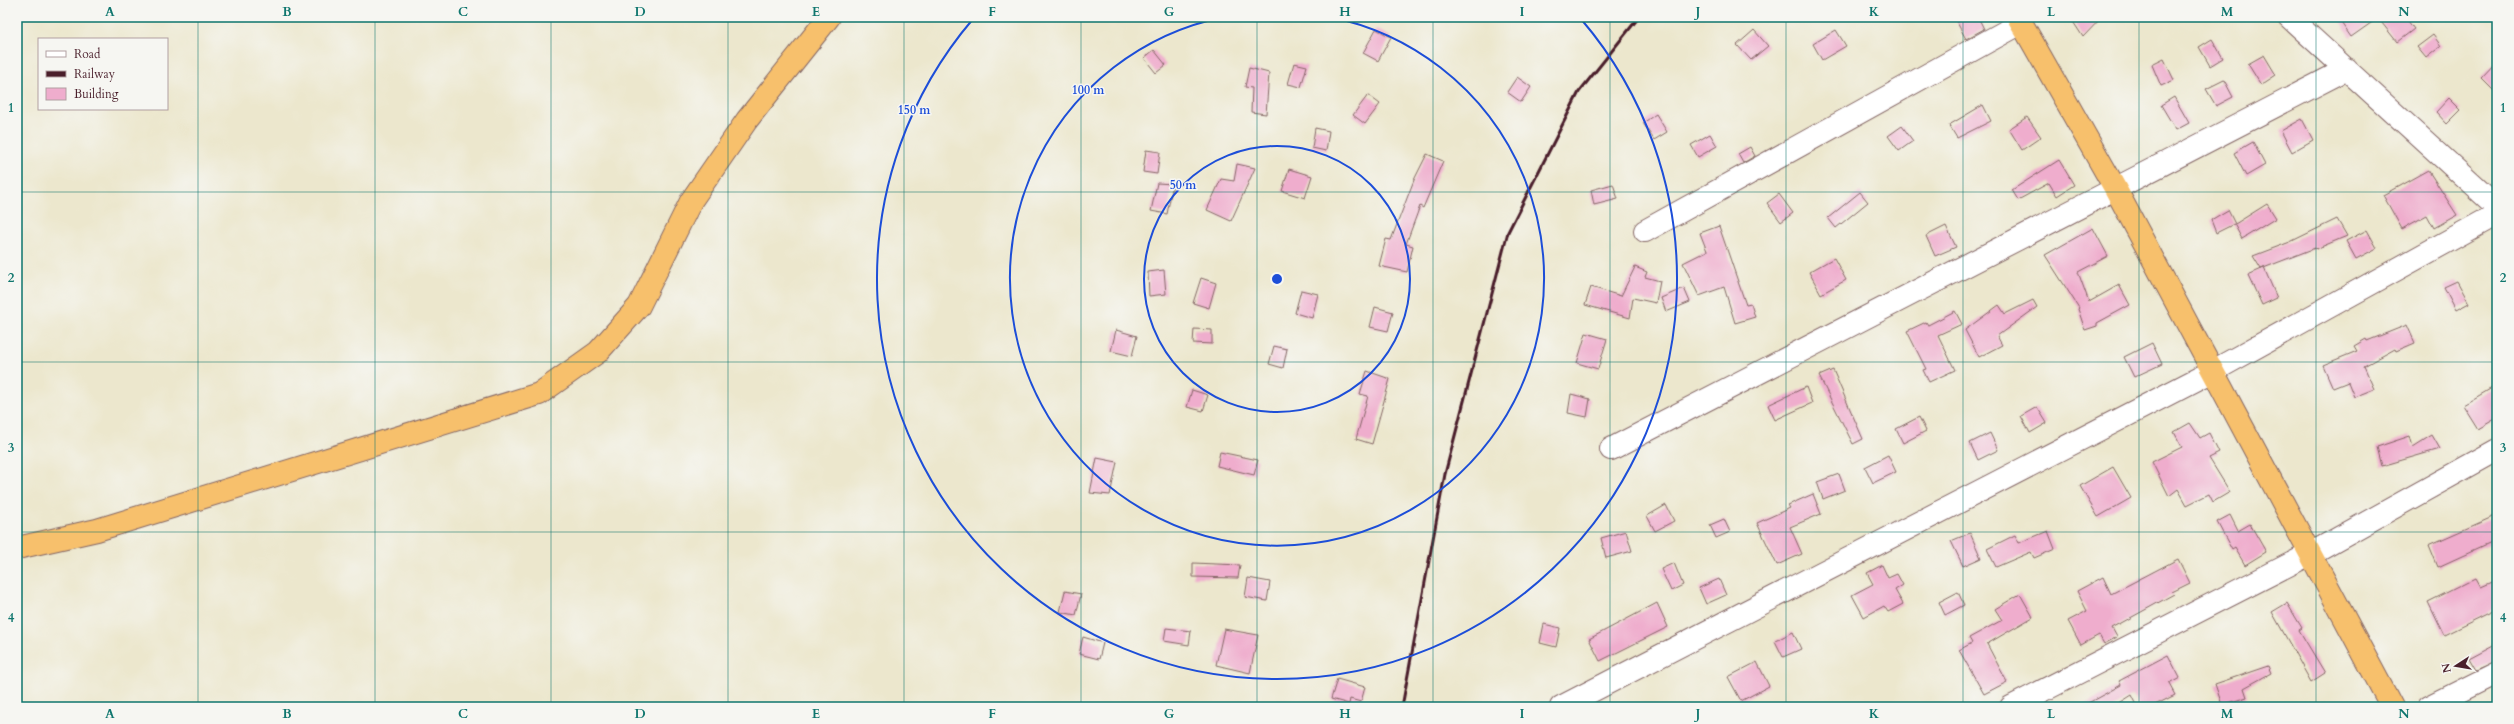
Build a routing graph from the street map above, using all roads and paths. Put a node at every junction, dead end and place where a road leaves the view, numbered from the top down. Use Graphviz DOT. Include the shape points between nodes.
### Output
graph roads {
  1 [pos="829,17"];
  2 [pos="2289,17"];
  3 [pos="2020,20"];
  4 [pos="2346,69"];
  5 [pos="2115,188"];
  6 [pos="2497,207"];
  7 [pos="2497,214"];
  8 [pos="1644,231"];
  9 [pos="2213,371"];
  10 [pos="1610,449"];
  11 [pos="2497,450"];
  12 [pos="17,548"];
  13 [pos="2310,554"];
  14 [pos="2497,673"];
  15 [pos="1561,707"];
  16 [pos="2011,707"];
  17 [pos="2392,707"];
  18 [pos="2429,707"];
  1 -- 12 [label="highway" via="750,116 691,201 639,306 598,352 539,394 97,530"];
  2 -- 4 [label="street"];
  3 -- 5 [label="highway"];
  3 -- 8 [label="street"];
  4 -- 5 [label="street"];
  4 -- 6 [label="street"];
  5 -- 9 [label="highway"];
  5 -- 10 [label="street"];
  7 -- 9 [label="street"];
  9 -- 13 [label="highway"];
  9 -- 15 [label="street"];
  11 -- 13 [label="street"];
  13 -- 16 [label="street"];
  13 -- 17 [label="highway"];
  14 -- 18 [label="street"];
}
